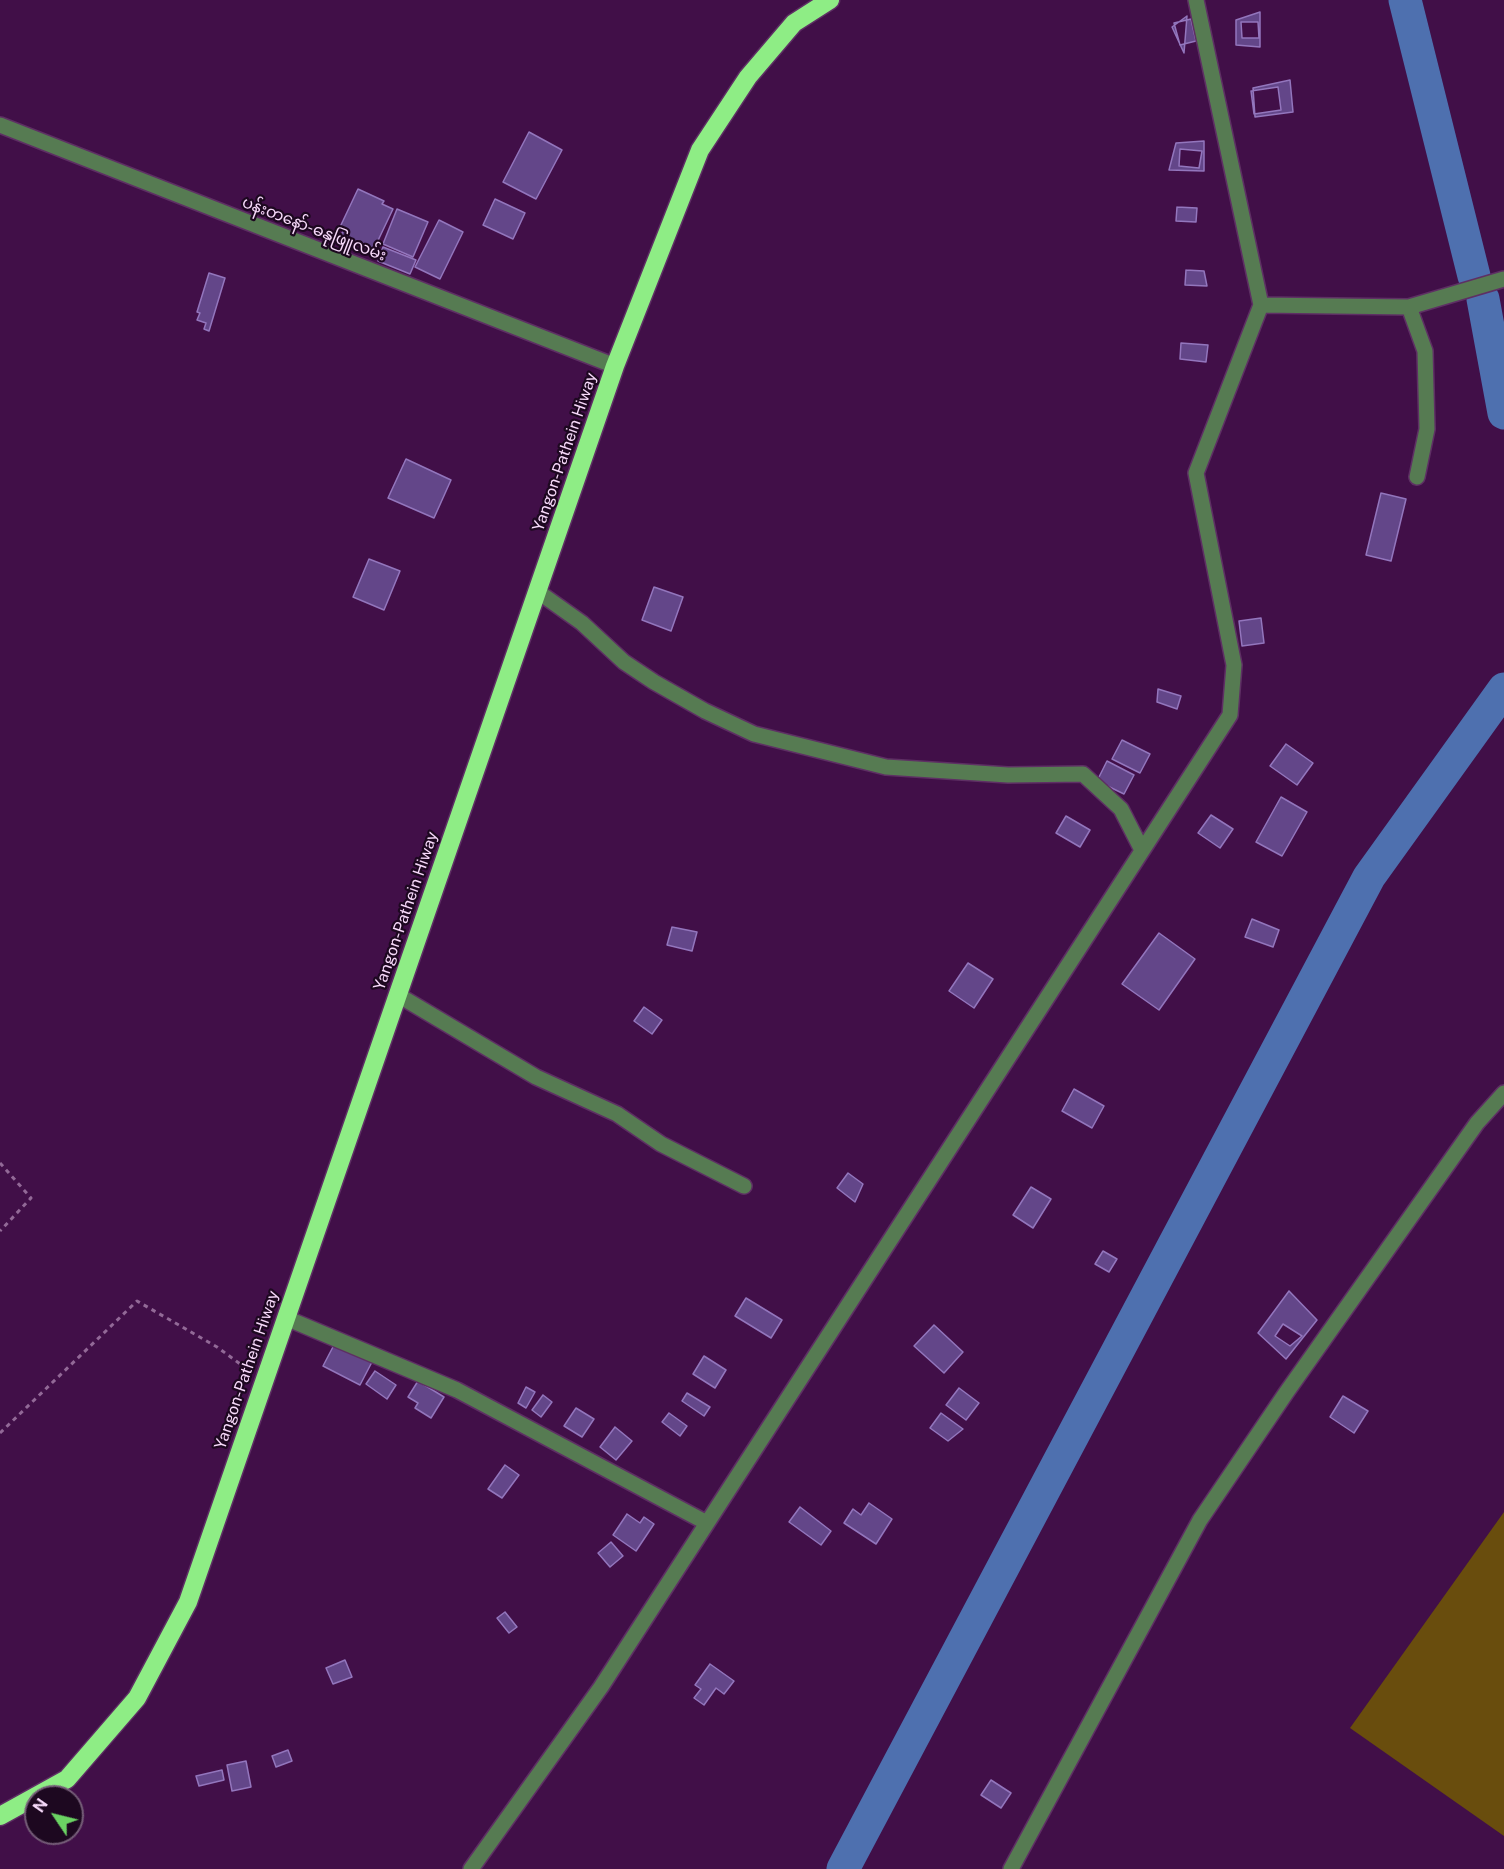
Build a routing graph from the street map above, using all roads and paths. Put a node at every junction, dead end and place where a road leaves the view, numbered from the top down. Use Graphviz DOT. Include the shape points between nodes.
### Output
graph roads {
  1 [pos="830,0"];
  2 [pos="1196,0"];
  3 [pos="0,125"];
  4 [pos="1504,279"];
  5 [pos="1261,305"];
  6 [pos="1409,307"];
  7 [pos="615,366"];
  8 [pos="1417,477"];
  9 [pos="537,591"];
  10 [pos="1142,850"];
  11 [pos="398,995"];
  12 [pos="1504,1092"];
  13 [pos="0,1163"];
  14 [pos="744,1186"];
  15 [pos="0,1231"];
  16 [pos="286,1318"];
  17 [pos="264,1383"];
  18 [pos="0,1433"];
  19 [pos="707,1523"];
  20 [pos="0,1816"];
  21 [pos="471,1869"];
  22 [pos="1011,1869"];
  1 -- 7 [label="highway, Yangon-Pathein Hiway" via="794,23 748,77 700,150"];
  2 -- 5 [label="street"];
  3 -- 7 [label="street, ပန်းတနော်-ဓနုဖြူလမ်း"];
  4 -- 6 [label="street"];
  5 -- 6 [label="street"];
  5 -- 10 [label="street" via="1196,473 1234,665 1230,715"];
  6 -- 8 [label="street" via="1425,351 1427,429"];
  7 -- 9 [label="highway, Yangon-Pathein Hiway"];
  9 -- 10 [label="street" via="582,622 624,662 654,682 754,734 886,767 1008,775 1083,774 1121,809"];
  9 -- 11 [label="highway, Yangon-Pathein Hiway"];
  10 -- 19 [label="street"];
  11 -- 14 [label="street" via="536,1077 617,1114 662,1144"];
  11 -- 16 [label="highway, Yangon-Pathein Hiway"];
  12 -- 22 [label="street" via="1477,1123 1200,1521"];
  13 -- 15 [label="path" via="31,1198"];
  16 -- 17 [label="highway, Yangon-Pathein Hiway"];
  16 -- 19 [label="street" via="457,1390"];
  17 -- 18 [label="path" via="217,1347 137,1300"];
  17 -- 20 [label="highway, Yangon-Pathein Hiway" via="188,1602 138,1698 67,1779"];
  19 -- 21 [label="street" via="601,1687"];
}
